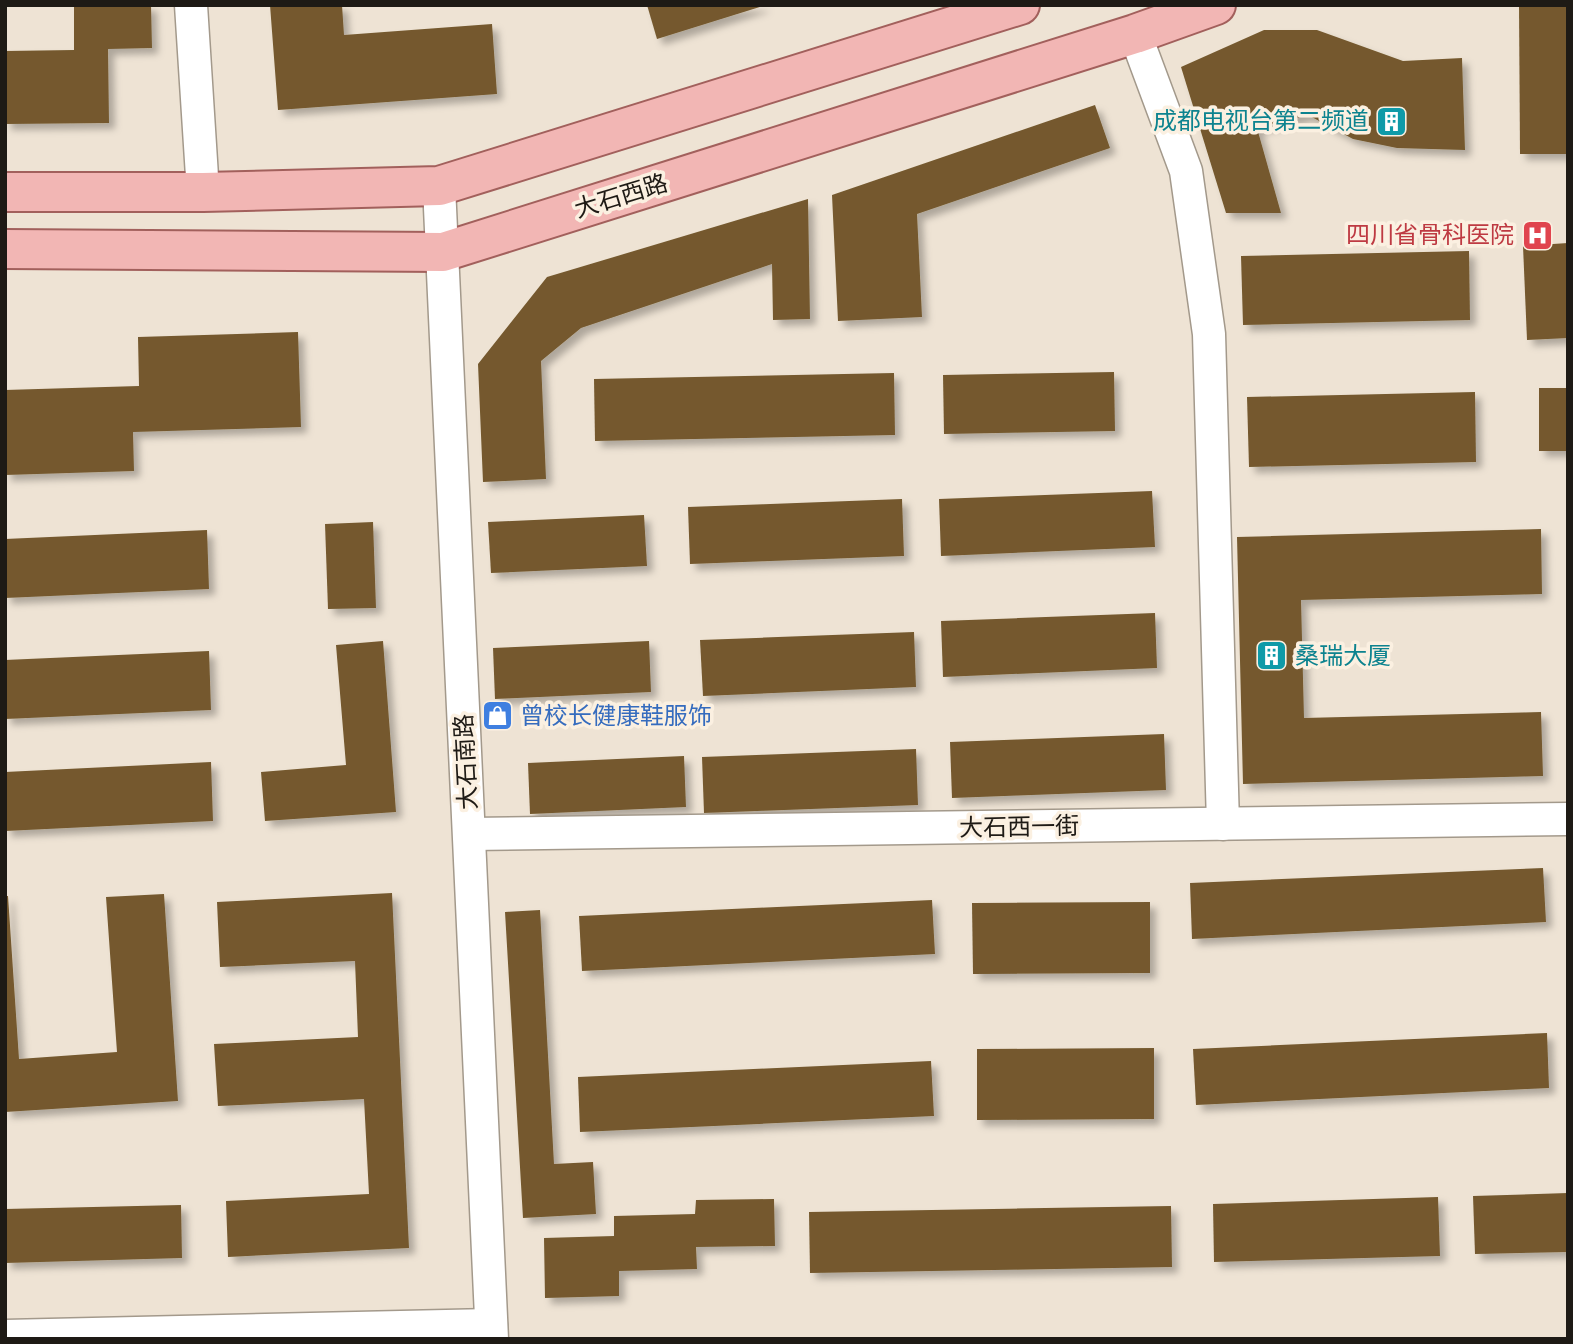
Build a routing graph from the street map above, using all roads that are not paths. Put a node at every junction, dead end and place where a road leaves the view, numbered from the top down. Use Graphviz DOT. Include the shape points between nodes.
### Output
graph roads {
  1 [pos="191,5"];
  2 [pos="1020,5"];
  3 [pos="1216,5"];
  4 [pos="1135,34"];
  5 [pos="439,186"];
  6 [pos="5,192"];
  7 [pos="203,192"];
  8 [pos="5,249"];
  9 [pos="443,252"];
  10 [pos="1568,819"];
  11 [pos="1223,824"];
  12 [pos="470,834"];
  13 [pos="491,1332"];
  14 [pos="5,1336"];
  1 -- 7 [label="street"];
  2 -- 5 [label="main road"];
  3 -- 4 [label="main road, 大石西路"];
  4 -- 9 [label="main road, 大石西路"];
  4 -- 11 [label="street" via="1186,171 1209,334"];
  5 -- 7 [label="main road"];
  5 -- 9 [label="street, 大石南路"];
  6 -- 7 [label="main road"];
  8 -- 9 [label="main road, 大石西路"];
  9 -- 12 [label="street, 大石南路"];
  10 -- 11 [label="street, 大石西一街"];
  11 -- 12 [label="street, 大石西一街"];
  12 -- 13 [label="street, 大石南路"];
  13 -- 14 [label="street"];
}
